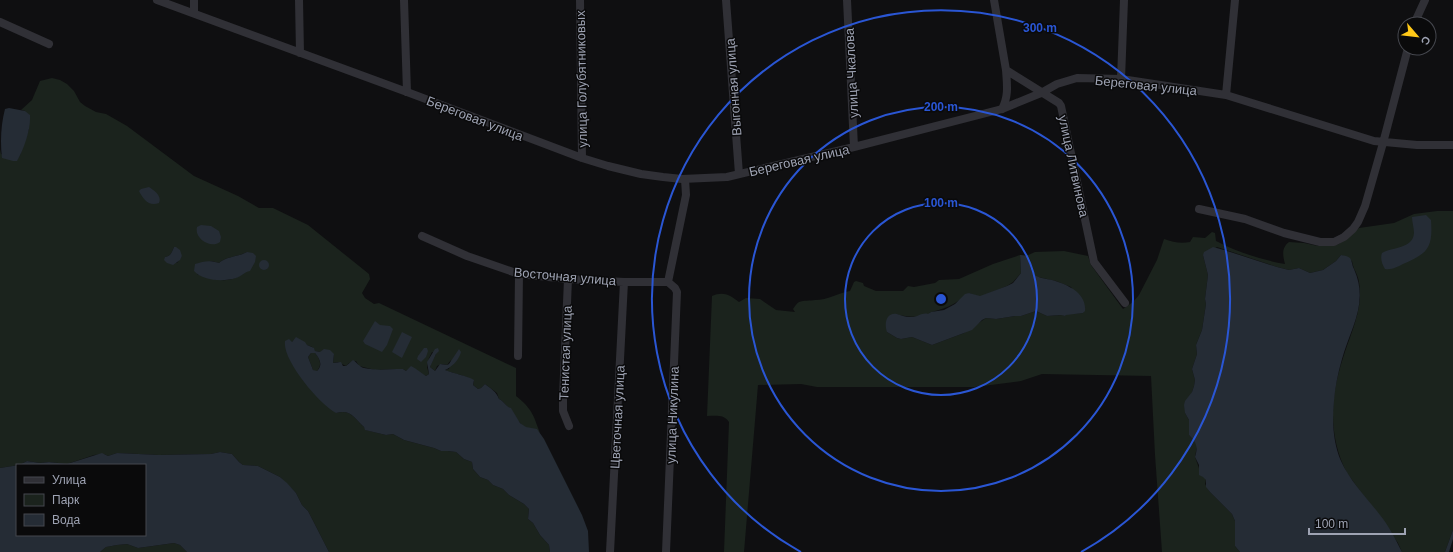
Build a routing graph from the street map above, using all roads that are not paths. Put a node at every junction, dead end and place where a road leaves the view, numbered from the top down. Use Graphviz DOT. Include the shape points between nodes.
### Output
graph roads {
  1 [pos="157,0"];
  2 [pos="194,0"];
  3 [pos="299,0"];
  4 [pos="404,0"];
  5 [pos="580,0"];
  6 [pos="726,0"];
  7 [pos="847,0"];
  8 [pos="994,0"];
  9 [pos="1124,0"];
  10 [pos="1235,0"];
  11 [pos="1425,0"];
  12 [pos="194,13"];
  13 [pos="1418,16"];
  14 [pos="0,22"];
  15 [pos="49,44"];
  16 [pos="300,53"];
  17 [pos="1406,56"];
  18 [pos="1006,70"];
  19 [pos="1120,80"];
  20 [pos="407,92"];
  21 [pos="1041,93"];
  22 [pos="1226,95"];
  23 [pos="1002,109"];
  24 [pos="1383,143"];
  25 [pos="1453,144"];
  26 [pos="854,147"];
  27 [pos="582,158"];
  28 [pos="739,174"];
  29 [pos="685,179"];
  30 [pos="1199,209"];
  31 [pos="422,236"];
  32 [pos="519,274"];
  33 [pos="568,279"];
  34 [pos="624,282"];
  35 [pos="668,282"];
  36 [pos="1125,303"];
  37 [pos="518,356"];
  38 [pos="569,426"];
  39 [pos="610,552"];
  40 [pos="666,552"];
  1 -- 12 [label="street, Береговая улица"];
  2 -- 12 [label="street"];
  3 -- 16 [label="street"];
  4 -- 20 [label="street"];
  5 -- 27 [label="street, улица Голубятниковых"];
  6 -- 28 [label="street, Выгонная улица"];
  7 -- 26 [label="street, улица Чкалова"];
  8 -- 18 [label="street"];
  9 -- 19 [label="street"];
  10 -- 22 [label="street"];
  11 -- 13 [label="street"];
  12 -- 16 [label="street, Береговая улица"];
  14 -- 15 [label="street"];
  16 -- 20 [label="street, Береговая улица"];
  17 -- 24 [label="street"];
  18 -- 21 [label="street, улица Литвинова"];
  18 -- 23 [label="street" via="1008,89"];
  19 -- 21 [label="street, Береговая улица" via="1077,78 1057,84"];
  19 -- 22 [label="street, Береговая улица"];
  20 -- 27 [label="street, Береговая улица"];
  21 -- 23 [label="street, Береговая улица"];
  21 -- 36 [label="street, улица Литвинова" via="1059,103 1062,109 1094,262"];
  22 -- 24 [label="street, Береговая улица"];
  23 -- 26 [label="street, Береговая улица"];
  24 -- 25 [label="street, Береговая улица"];
  24 -- 30 [label="street" via="1362,214 1353,229 1334,242 1320,242 1295,236 1245,219"];
  26 -- 28 [label="street, Береговая улица"];
  27 -- 29 [label="street, Береговая улица" via="640,174"];
  28 -- 29 [label="street, Береговая улица" via="721,178"];
  29 -- 35 [label="street" via="686,195"];
  31 -- 32 [label="street, Восточная улица" via="467,256"];
  32 -- 33 [label="street, Восточная улица"];
  32 -- 37 [label="street"];
  33 -- 34 [label="street, Восточная улица"];
  33 -- 38 [label="street, Тенистая улица" via="563,398"];
  34 -- 35 [label="street, Восточная улица"];
  34 -- 39 [label="street, Цветочная улица"];
  35 -- 40 [label="street, улица Никулина" via="677,292"];
}
